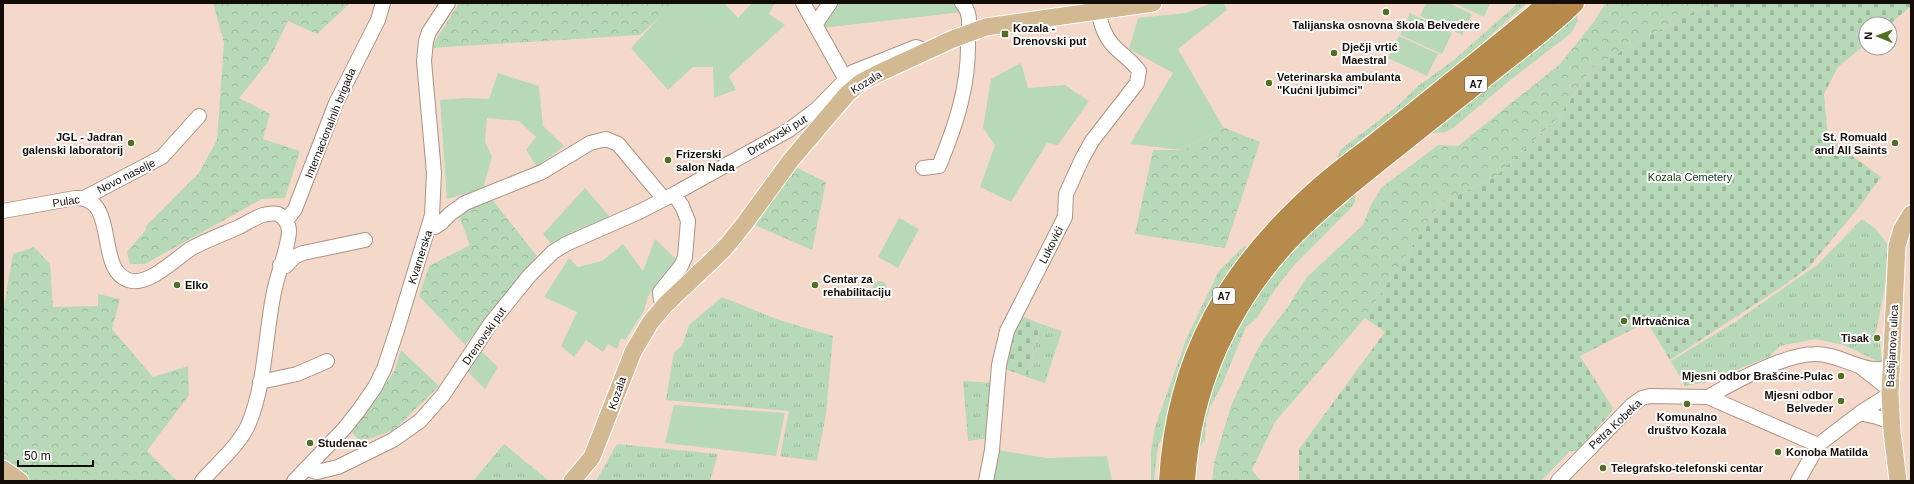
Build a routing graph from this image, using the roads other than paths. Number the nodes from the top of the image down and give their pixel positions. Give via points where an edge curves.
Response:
1 (383, 3) edge
2 (448, 3) edge
3 (803, 3) edge
4 (830, 3) edge
5 (962, 3) edge
6 (1153, 3) edge
7 (1548, 3) edge
8 (1574, 3) edge
9 (1098, 12) junction
10 (815, 25) junction
11 (969, 32) junction
12 (926, 51) junction
13 (845, 78) junction
14 (199, 116) dead end
15 (923, 168) dead end
16 (669, 197) junction
17 (84, 198) junction
18 (3, 211) edge
19 (1911, 214) edge
20 (286, 221) junction
21 (430, 227) junction
22 (365, 240) dead end
23 (280, 265) junction
24 (665, 305) junction
25 (327, 361) dead end
26 (1891, 364) junction
27 (1859, 366) junction
28 (260, 382) junction
29 (1890, 392) junction
30 (1708, 397) junction
31 (1860, 413) junction
32 (1891, 422) junction
33 (1818, 445) junction
34 (308, 468) junction
35 (3, 469) edge
36 (20, 481) edge
37 (202, 481) edge
38 (294, 481) edge
39 (572, 481) edge
40 (986, 481) edge
41 (1169, 481) edge
42 (1186, 481) edge
43 (1558, 481) edge
44 (1798, 481) edge
45 (1898, 481) edge

1 - 20 street, Internacionalnih brigada via 378,20 336,103 294,209
2 - 21 street, Kvarnerska via 429,32 424,55 435,189
3 - 10 street
4 - 10 street
5 - 11 street via 970,18
6 - 9 main road, Kozala
7 - 41 highway, A7 via 1321,186 1246,264 1219,304 1188,373 1173,434
8 - 42 highway, A7 via 1538,35 1327,204 1294,234 1264,268 1239,305 1218,345 1202,385 1191,430
9 - 11 main road, Kozala via 1006,24
9 - 40 street, Lukovići via 1111,44 1135,63 1139,71 1137,83 1082,158 1066,194 1065,217 1007,331 999,365 992,450
10 - 13 street
11 - 12 main road, Kozala
11 - 15 street via 968,72 958,118 939,166
12 - 13 street, Drenovski put via 916,47 908,49 853,72
12 - 24 main road, Kozala via 853,88 791,160 724,249
13 - 16 street, Drenovski put via 818,108 800,123
14 - 17 street, Novo naselje via 162,157
16 - 21 street via 618,144 611,140 602,140 582,147 542,172 465,203 441,223
16 - 24 street via 686,214 689,228 684,261 660,292 660,300
16 - 34 street, Drenovski put via 566,244 540,263 491,323 443,395 420,421 407,431 338,467 317,472
17 - 18 street, Pulac
17 - 20 street, Pulac via 92,202 100,212 112,264 117,274 134,281 144,280 192,248 264,214 277,214
19 - 26 main road, Baštijanova ulica via 1902,229 1897,246
20 - 23 street via 289,232
21 - 34 street, Kvarnerska via 384,369 359,410
22 - 23 street via 297,255 286,266
23 - 28 street
24 - 39 main road, Kozala via 650,323 633,352 598,445
25 - 28 street via 297,374
26 - 27 street via 1879,370
26 - 29 main road, Baštijanova ulica
27 - 29 street
27 - 30 street via 1828,354 1813,354 1783,361
28 - 37 street via 245,432
29 - 31 street
29 - 32 main road, Baštijanova ulica
30 - 33 street, Petra Kobeka
30 - 43 street, Petra Kobeka via 1650,396 1638,400
31 - 32 street
31 - 33 street
32 - 45 main road, Baštijanova ulica
33 - 44 street
34 - 38 street, Kvarnerska
35 - 36 main road

